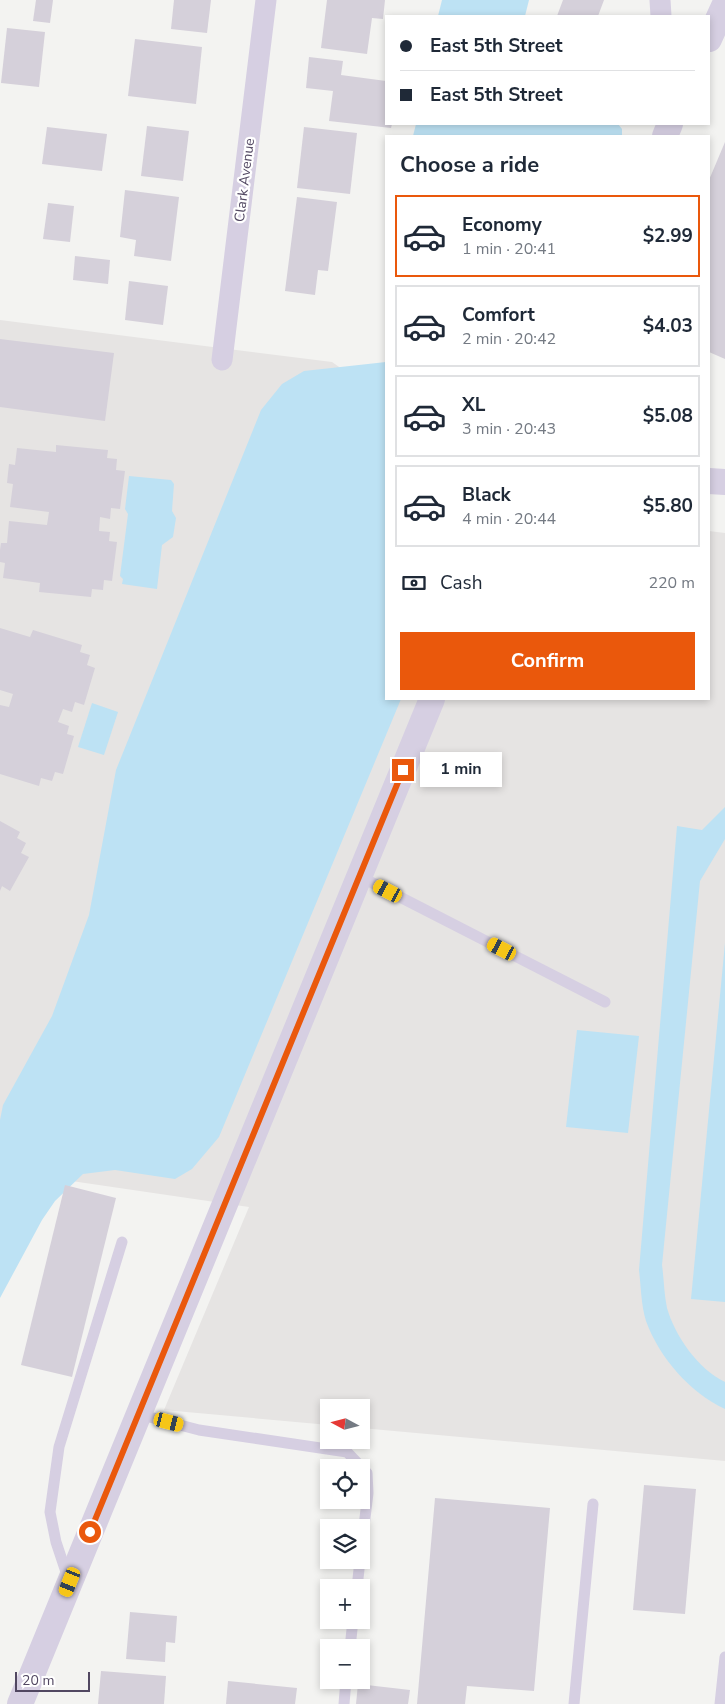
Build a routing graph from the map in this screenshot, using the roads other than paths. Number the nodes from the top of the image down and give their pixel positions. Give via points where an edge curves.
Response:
1 (266, 0) edge
2 (660, 0) edge
3 (725, 4) edge
4 (661, 15) edge
5 (710, 37) edge
6 (222, 360) dead end
7 (710, 481) edge
8 (725, 482) edge
9 (432, 700) edge
10 (359, 876) junction
11 (605, 1002) dead end
12 (122, 1242) dead end
13 (138, 1414) junction
14 (593, 1504) dead end
15 (365, 1519) edge
16 (70, 1582) junction
17 (725, 1656) edge
18 (345, 1689) edge
19 (20, 1704) edge
20 (344, 1704) edge
21 (574, 1704) edge
22 (720, 1704) edge

1 - 6 street, Clark Avenue
2 - 4 street
3 - 5 street
7 - 8 street
9 - 10 street
10 - 11 lane
10 - 13 street
12 - 16 lane via 59,1447 50,1512
13 - 15 lane via 199,1430 347,1452 366,1473
13 - 16 street
14 - 21 lane
16 - 19 street
17 - 22 lane
18 - 20 lane

